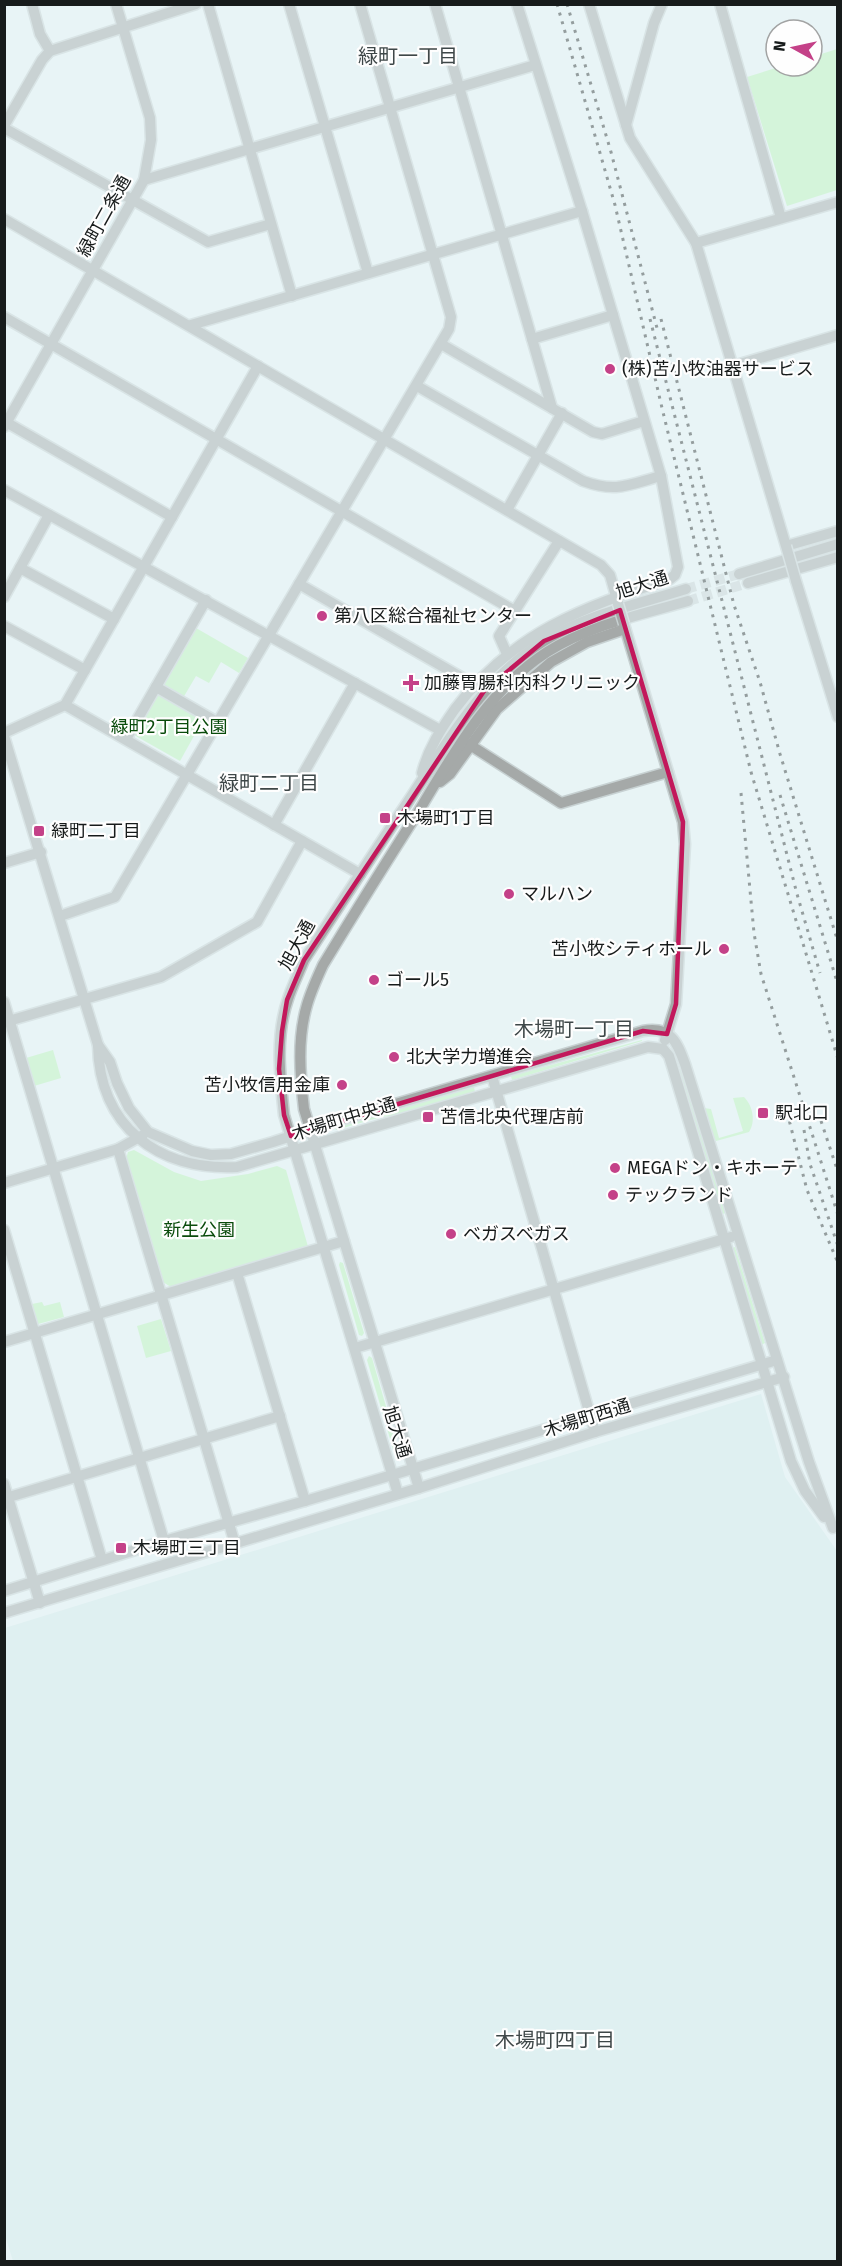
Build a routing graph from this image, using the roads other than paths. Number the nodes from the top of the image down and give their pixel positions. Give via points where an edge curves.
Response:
1 (32, 4) edge
2 (116, 4) edge
3 (196, 4) edge
4 (208, 4) edge
5 (289, 4) edge
6 (360, 4) edge
7 (435, 4) edge
8 (517, 4) edge
9 (589, 4) edge
10 (662, 4) edge
11 (720, 4) edge
12 (123, 27) junction
13 (51, 51) junction
14 (535, 65) junction
15 (459, 88) junction
16 (390, 108) junction
17 (626, 126) junction
18 (4, 127) edge
19 (325, 127) junction
20 (250, 149) junction
21 (144, 180) junction
22 (132, 200) junction
23 (837, 202) edge
24 (582, 211) junction
25 (782, 218) junction
26 (4, 219) edge
27 (271, 224) junction
28 (501, 234) junction
29 (696, 243) junction
30 (432, 254) junction
31 (93, 270) junction
32 (368, 273) junction
33 (292, 296) junction
34 (613, 315) junction
35 (4, 317) edge
36 (191, 325) junction
37 (837, 335) edge
38 (532, 339) junction
39 (51, 344) junction
40 (441, 344) junction
41 (258, 366) junction
42 (733, 366) junction
43 (417, 386) junction
44 (557, 411) junction
45 (644, 421) junction
46 (5, 424) edge
47 (216, 439) junction
48 (385, 439) junction
49 (538, 455) junction
50 (661, 476) junction
51 (4, 490) edge
52 (507, 510) junction
53 (342, 512) junction
54 (50, 515) junction
55 (172, 517) junction
56 (837, 531) edge
57 (559, 541) junction
58 (837, 544) edge
59 (786, 546) junction
60 (837, 557) edge
61 (145, 566) junction
62 (20, 568) junction
63 (739, 574) tunnel mouth
64 (748, 583) tunnel mouth
65 (299, 584) junction
66 (686, 589) tunnel mouth
67 (4, 597) edge
68 (206, 600) junction
69 (617, 600) junction
70 (688, 601) tunnel mouth
71 (514, 611) junction
72 (114, 619) junction
73 (4, 626) edge
74 (625, 627) junction
75 (269, 635) junction
76 (507, 654) junction
77 (85, 670) junction
78 (355, 682) junction
79 (474, 684) junction
80 (156, 687) junction
81 (835, 700) edge
82 (65, 705) junction
83 (837, 717) edge
84 (217, 723) junction
85 (440, 730) junction
86 (4, 734) edge
87 (126, 740) junction
88 (470, 745) junction
89 (668, 772) junction
90 (187, 775) junction
91 (420, 782) junction
92 (432, 789) junction
93 (274, 825) junction
94 (302, 841) junction
95 (41, 852) junction
96 (4, 863) edge
97 (360, 874) junction
98 (60, 916) junction
99 (84, 999) junction
100 (4, 1002) edge
101 (7, 1022) edge
102 (667, 1034) junction
103 (98, 1045) junction
104 (663, 1049) junction
105 (492, 1076) junction
106 (497, 1091) junction
107 (310, 1130) junction
108 (148, 1132) junction
109 (291, 1136) junction
110 (138, 1139) junction
111 (315, 1145) junction
112 (118, 1149) junction
113 (295, 1151) junction
114 (54, 1168) junction
115 (4, 1183) edge
116 (4, 1230) edge
117 (738, 1235) junction
118 (724, 1239) junction
119 (344, 1241) junction
120 (324, 1247) junction
121 (237, 1273) junction
122 (554, 1289) junction
123 (161, 1296) junction
124 (97, 1315) junction
125 (35, 1333) junction
126 (4, 1342) edge
127 (374, 1342) junction
128 (355, 1348) junction
129 (777, 1360) junction
130 (760, 1364) junction
131 (784, 1377) junction
132 (766, 1383) junction
133 (591, 1415) junction
134 (280, 1416) junction
135 (595, 1432) junction
136 (204, 1439) junction
137 (140, 1458) junction
138 (413, 1468) junction
139 (393, 1475) junction
140 (78, 1477) junction
141 (4, 1484) edge
142 (419, 1488) junction
143 (398, 1494) junction
144 (9, 1497) junction
145 (305, 1501) junction
146 (228, 1522) junction
147 (835, 1531) edge
148 (164, 1541) junction
149 (235, 1544) junction
150 (102, 1560) junction
151 (34, 1582) junction
152 (4, 1591) edge
153 (40, 1603) junction
154 (4, 1613) edge

1 - 13 street via 40,34
2 - 12 street, 緑町二条通
3 - 12 street
4 - 20 street
5 - 19 street
6 - 16 street
7 - 15 street
8 - 14 street
9 - 17 street
10 - 17 street
11 - 25 street
12 - 13 street
12 - 21 street, 緑町二条通 via 150,118 151,140
13 - 18 street
14 - 15 street
14 - 24 street
15 - 16 street
15 - 28 street
16 - 19 street
16 - 30 street
17 - 29 street via 635,148
18 - 22 street
19 - 20 street
19 - 32 street
20 - 21 street
20 - 27 street
21 - 22 street, 緑町二条通
22 - 27 street via 208,242
22 - 31 street, 緑町二条通
23 - 25 street
24 - 28 street
24 - 34 street
25 - 29 street
26 - 31 street
27 - 33 street
28 - 30 street
28 - 38 street
29 - 42 street
30 - 32 street
30 - 40 street via 451,317
31 - 36 street
31 - 39 street, 緑町二条通
32 - 33 street
33 - 36 street
34 - 38 street
34 - 45 street
35 - 39 street
36 - 41 street
37 - 42 street
38 - 44 street
39 - 46 street, 緑町二条通
39 - 47 street
40 - 43 street
40 - 44 street
41 - 47 street
41 - 48 street
42 - 59 street
43 - 48 street
43 - 49 street
44 - 45 street via 602,434
44 - 49 street
45 - 50 street
46 - 55 street
47 - 53 street
47 - 55 street
48 - 52 street
48 - 53 street
49 - 50 street via 602,488 621,488
49 - 52 street
50 - 69 street via 678,567 670,579
51 - 54 street
52 - 57 street
53 - 65 street
53 - 71 street
54 - 61 street
54 - 62 street
55 - 61 street
56 - 59 street
57 - 69 street via 602,565
57 - 71 street
58 - 63 street
59 - 81 street, bridge
60 - 64 street
61 - 68 street
61 - 72 street
62 - 67 street
62 - 72 street
65 - 75 street
65 - 79 street
66 - 91 street, 旭大通 via 575,625 516,661 484,692
68 - 75 street
68 - 80 street
69 - 74 street, bridge
69 - 76 street via 566,618
70 - 92 street, 旭大通 via 591,629 547,653 491,700
71 - 76 street via 499,636
72 - 77 street
73 - 77 street
74 - 88 street via 551,662 497,709
74 - 89 street
75 - 78 street
75 - 84 street
76 - 79 street
77 - 82 street
78 - 85 street
78 - 93 street
79 - 85 street
80 - 84 street
80 - 87 street
81 - 83 street
82 - 86 street
82 - 87 street
84 - 90 street
85 - 91 street
86 - 95 street, 木場町中央通
87 - 90 street
88 - 89 street via 561,803
88 - 92 street via 450,774
89 - 102 street via 683,822 685,844 676,1004
90 - 93 street
90 - 98 street via 115,897
91 - 97 street, 旭大通
92 - 107 street, 旭大通 via 323,964 307,1004 299,1066
93 - 94 street
94 - 97 street
94 - 99 street via 257,922 161,977
95 - 96 street
95 - 98 street, 木場町中央通
97 - 109 street, 旭大通 via 304,960 287,1000 279,1069 284,1115
98 - 99 street, 木場町中央通
99 - 101 street
99 - 103 street, 木場町中央通
100 - 101 street
101 - 114 street
102 - 104 street
102 - 105 street, 木場町中央通 via 643,1031
102 - 117 street via 681,1051
103 - 108 street, 木場町中央通 via 110,1062 129,1108
103 - 110 street, 木場町中央通 via 98,1067 105,1089 118,1116
104 - 106 street, 木場町中央通 via 648,1047
104 - 118 street via 671,1062
105 - 106 street
105 - 107 street, 木場町中央通
106 - 111 street, 木場町中央通
106 - 122 street
107 - 109 street, 木場町中央通
107 - 111 street, 旭大通
108 - 109 street, 木場町中央通 via 211,1155 231,1154
108 - 110 street
109 - 113 street, 旭大通
110 - 112 street
110 - 113 street, 木場町中央通 via 189,1165 212,1168 237,1167
111 - 113 street, 木場町中央通
111 - 119 street, 旭大通
112 - 114 street
112 - 123 street
113 - 120 street, 旭大通
114 - 115 street
114 - 124 street
116 - 125 street
117 - 118 street
117 - 129 street
118 - 122 street
118 - 130 street
119 - 120 street
119 - 127 street, 旭大通
120 - 121 street
120 - 128 street, 旭大通
121 - 123 street
121 - 134 street
122 - 127 street
122 - 133 street
123 - 124 street
123 - 136 street
124 - 125 street
124 - 137 street
125 - 126 street
125 - 140 street
127 - 128 street
127 - 138 street, 旭大通
128 - 139 street, 旭大通
129 - 130 street, 木場町西通
129 - 131 street
130 - 132 street
130 - 133 street, 木場町西通
131 - 132 street, 木場町西通
131 - 147 street via 812,1472
132 - 135 street, 木場町西通
132 - 147 street via 791,1461 805,1491
133 - 135 street
133 - 138 street, 木場町西通
134 - 136 street
134 - 145 street
135 - 142 street, 木場町西通
136 - 137 street
136 - 146 street
137 - 140 street
137 - 148 street
138 - 139 street, 旭大通
138 - 142 street, 旭大通
139 - 143 street, 旭大通
139 - 145 street, 旭大通
140 - 144 street
140 - 150 street
141 - 144 street
142 - 143 street
143 - 149 street
144 - 151 street
145 - 146 street, 旭大通
146 - 148 street, 旭大通
146 - 149 street
148 - 150 street, 旭大通
149 - 153 street
150 - 151 street, 旭大通
151 - 152 street, 旭大通
151 - 153 street
153 - 154 street

